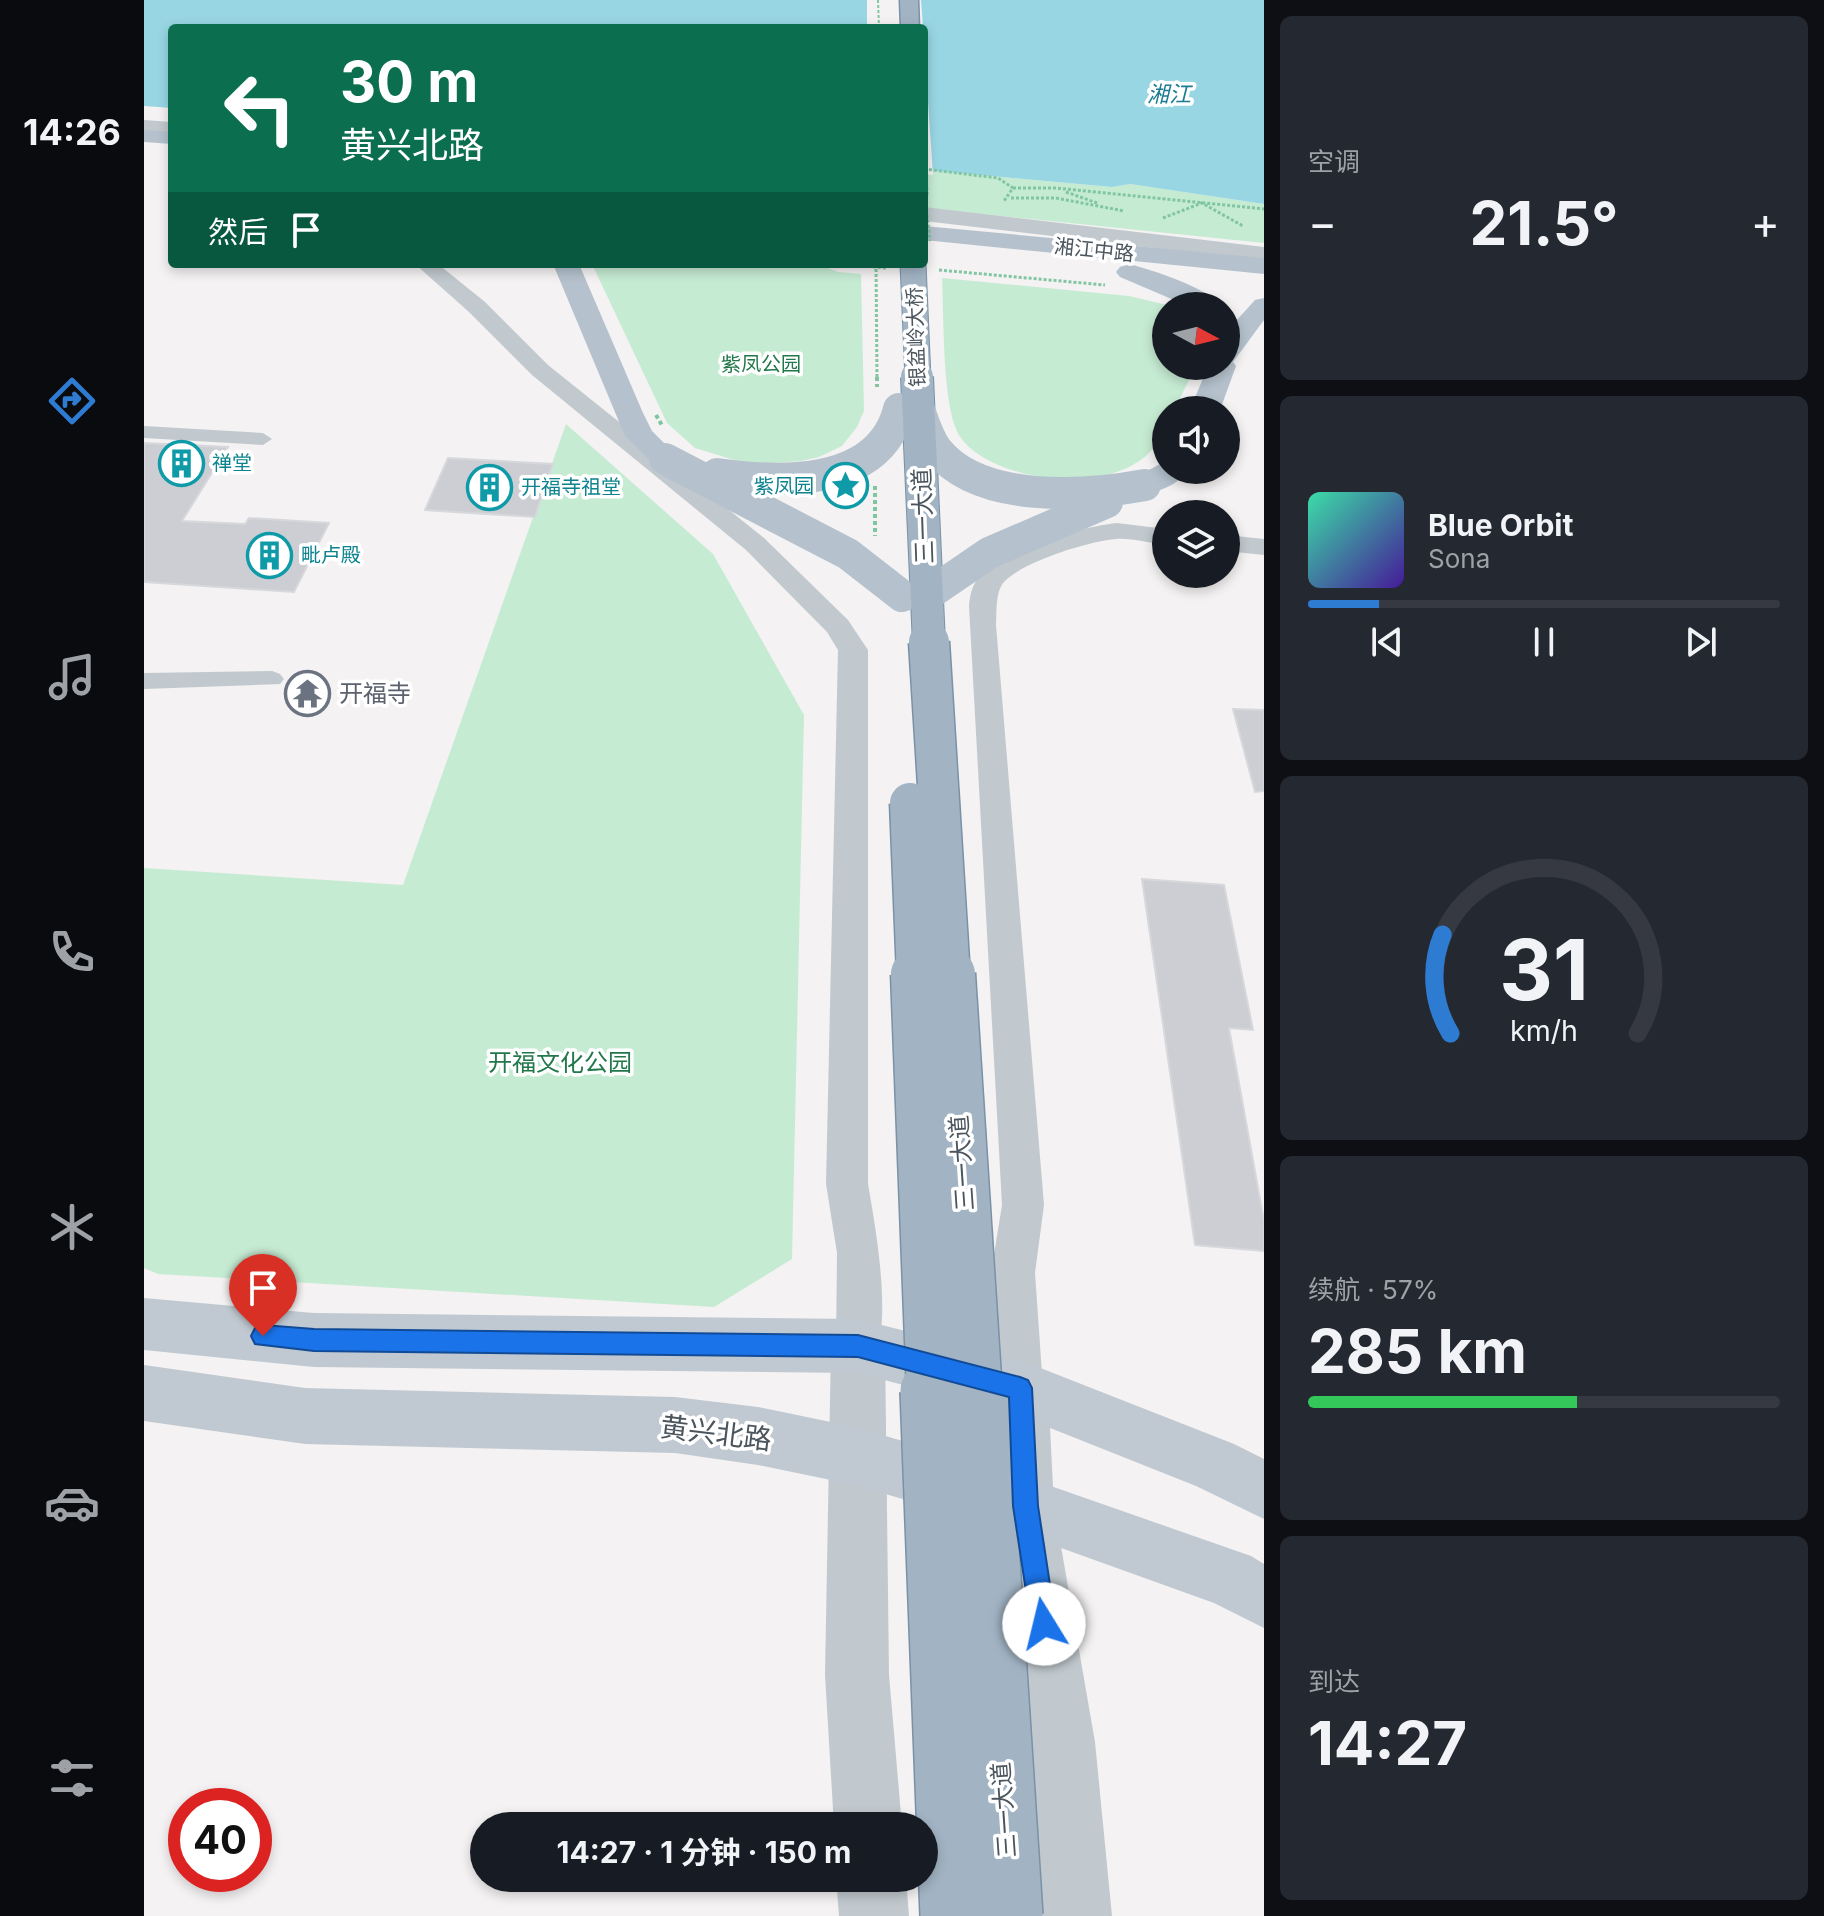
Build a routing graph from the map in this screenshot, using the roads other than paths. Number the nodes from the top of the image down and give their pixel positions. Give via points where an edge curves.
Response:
1 (893, 0) edge
2 (909, 0) edge
3 (894, 24) edge
4 (910, 24) edge
5 (144, 126) edge
6 (168, 128) edge
7 (144, 136) edge
8 (168, 138) edge
9 (144, 149) edge
10 (168, 152) edge
11 (928, 207) edge
12 (1195, 244) junction
13 (1264, 254) edge
14 (928, 257) edge
15 (928, 258) edge
16 (1264, 265) edge
17 (430, 268) edge
18 (568, 268) edge
19 (914, 268) edge
20 (1122, 279) junction
21 (1264, 285) edge
22 (1182, 292) edge
23 (1264, 306) edge
24 (1240, 330) edge
25 (898, 406) junction
26 (144, 432) edge
27 (263, 439) dead end
28 (664, 443) junction
29 (1152, 474) edge
30 (1152, 475) edge
31 (1152, 535) edge
32 (1240, 544) edge
33 (1264, 547) edge
34 (914, 596) junction
35 (272, 679) dead end
36 (144, 681) edge
37 (144, 1324) edge
38 (858, 1346) junction
39 (1020, 1388) junction
40 (144, 1393) edge
41 (855, 1456) junction
42 (1264, 1490) edge
43 (1025, 1506) junction
44 (1264, 1597) edge
45 (867, 1812) edge
46 (872, 1892) edge
47 (874, 1916) edge
48 (952, 1916) edge
49 (1011, 1916) edge
50 (1077, 1916) edge

1 - 3 highway
2 - 4 highway
5 - 6 street
7 - 8 main road
9 - 10 main road
11 - 12 street
12 - 13 street
12 - 16 street
14 - 16 main road, 湘江中路
15 - 20 main road, 湘江中路
17 - 38 street via 540,370 755,544 838,626 853,650 847,1184 858,1253
18 - 28 main road via 640,436
19 - 25 highway, 银盆岭大桥, bridge
20 - 21 main road, 湘江中路
20 - 22 main road
23 - 24 main road
25 - 28 main road, bridge via 892,434 880,448 809,478 744,479 688,468
25 - 29 main road, bridge via 943,456 987,479 1029,491 1094,495
25 - 34 highway, 三一大道, bridge
26 - 27 street
28 - 34 main road, bridge via 703,481 839,547
30 - 34 main road, bridge via 976,559
31 - 39 street via 1112,531 1010,564 992,578 984,596 1023,1205 1013,1273
32 - 33 street
34 - 48 highway, 三一大道, bridge
34 - 49 highway, 三一大道, bridge
35 - 36 street
37 - 38 main road via 314,1340
38 - 39 main road
38 - 41 street
39 - 42 main road via 1214,1464
39 - 43 street
40 - 41 main road, 黄兴北路 via 305,1416 675,1425
41 - 43 main road, 黄兴北路
41 - 45 street via 857,1675
43 - 44 main road, 黄兴北路 via 1229,1578
43 - 50 street via 1062,1742
46 - 47 street

